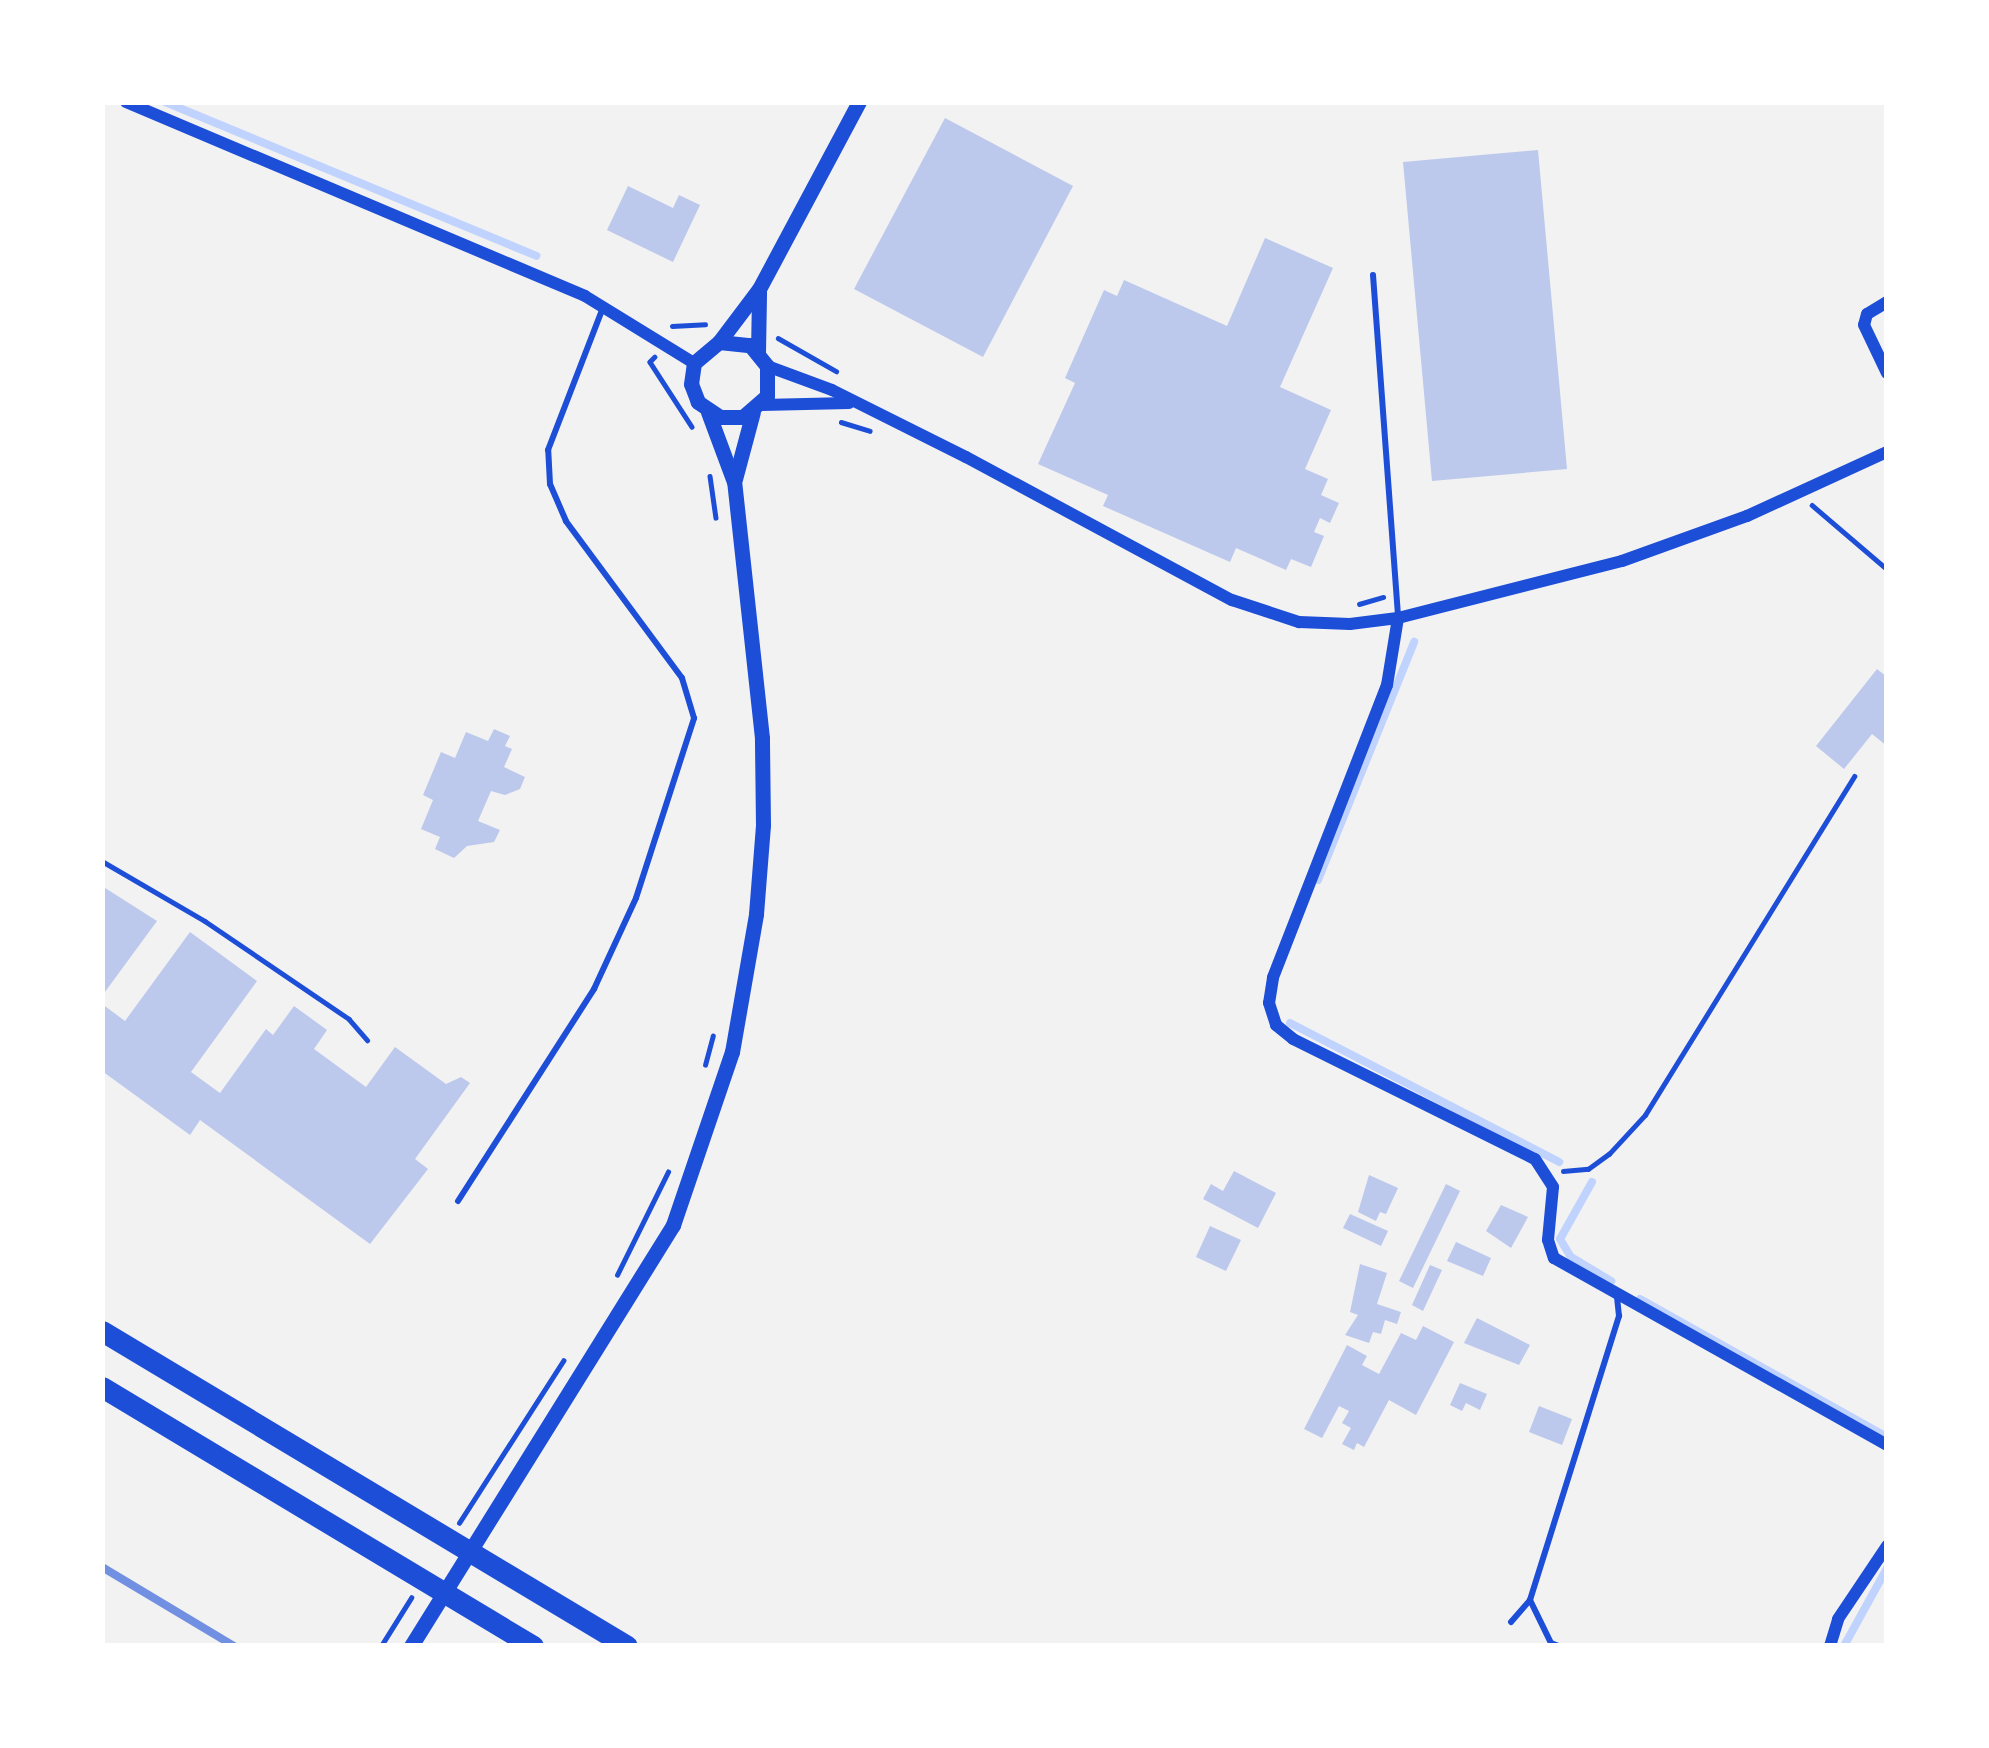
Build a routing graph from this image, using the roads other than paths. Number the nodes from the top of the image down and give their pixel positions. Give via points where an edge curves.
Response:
1 (126, 102) edge
2 (859, 102) edge
3 (1373, 275) dead end
4 (759, 289) junction
5 (1887, 302) edge
6 (603, 307) junction
7 (719, 342) junction
8 (763, 359) junction
9 (694, 363) junction
10 (1887, 373) edge
11 (856, 404) junction
12 (757, 408) junction
13 (708, 412) junction
14 (1887, 452) edge
15 (734, 482) junction
16 (1397, 618) junction
17 (458, 1201) dead end
18 (1617, 1296) junction
19 (102, 1331) edge
20 (102, 1387) edge
21 (1887, 1445) edge
22 (1887, 1546) edge
23 (1530, 1600) junction
24 (1511, 1622) dead end
25 (1554, 1645) edge
26 (411, 1646) edge
27 (532, 1646) edge
28 (626, 1646) edge
29 (1830, 1646) edge

1 - 6 street
2 - 4 street
3 - 16 lane
4 - 7 street
4 - 8 street
5 - 10 street via 1864,325
6 - 9 street
6 - 17 lane via 548,450 550,484 566,521 682,679 694,718 636,898 594,989
7 - 8 street via 740,342
7 - 9 street
8 - 11 street
8 - 12 street via 768,392
9 - 13 street via 692,390
11 - 12 street
11 - 16 street via 1268,615 1350,624
12 - 13 street via 731,419
12 - 15 street
13 - 15 street
14 - 16 street via 1622,561
15 - 26 street via 764,825 732,1052 673,1225
16 - 18 street via 1387,685 1273,978 1270,1013 1293,1039 1545,1168 1553,1187 1554,1258
18 - 21 street
18 - 23 lane via 1619,1316
19 - 28 highway
20 - 27 highway
22 - 29 street via 1838,1619
23 - 24 lane
23 - 25 lane

